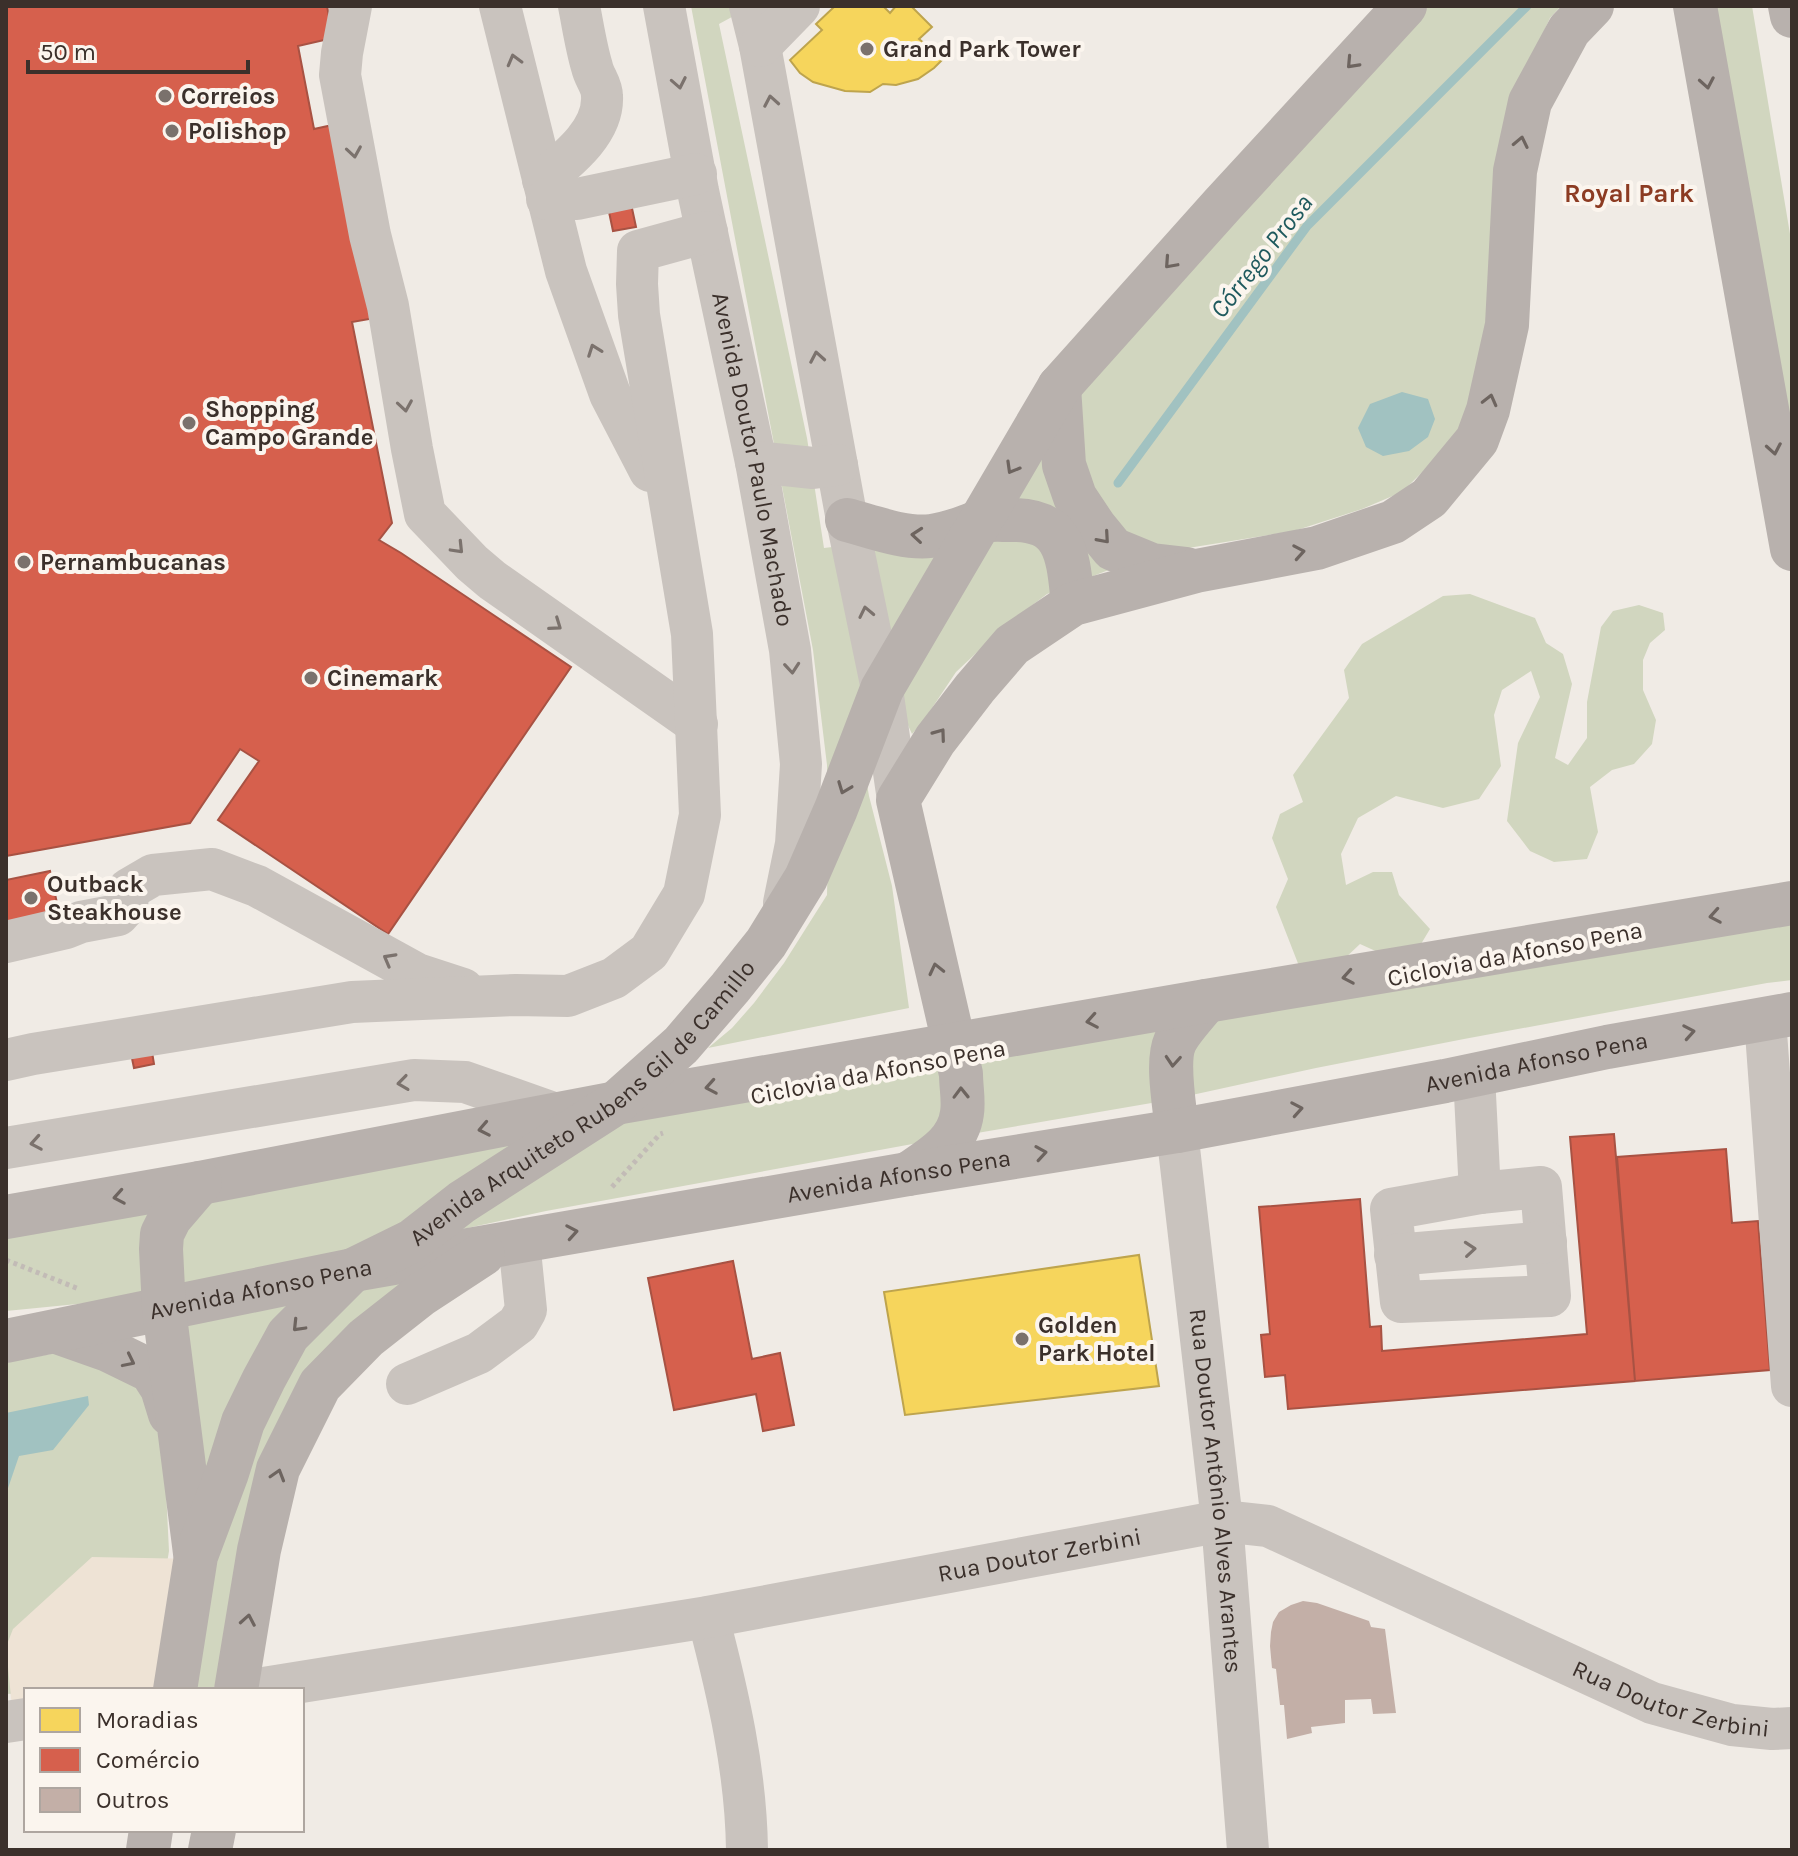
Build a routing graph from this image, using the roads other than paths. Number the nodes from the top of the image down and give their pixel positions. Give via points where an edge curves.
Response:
1 (351, 6) edge
2 (500, 6) edge
3 (579, 6) edge
4 (664, 6) edge
5 (799, 6) edge
6 (1405, 6) edge
7 (1592, 6) edge
8 (1695, 6) edge
9 (1790, 6) edge
10 (1792, 16) edge
11 (755, 26) edge
12 (592, 71) junction
13 (527, 115) junction
14 (697, 182) junction
15 (547, 198) junction
16 (707, 232) junction
17 (572, 287) junction
18 (629, 312) junction
19 (1059, 387) junction
20 (1776, 388) edge
21 (756, 462) junction
22 (837, 465) junction
23 (657, 468) junction
24 (847, 520) junction
25 (981, 520) junction
26 (1792, 549) edge
27 (1196, 571) junction
28 (1073, 604) junction
29 (882, 689) junction
30 (697, 724) junction
31 (898, 800) junction
32 (1792, 903) edge
33 (781, 916) junction
34 (6, 942) edge
35 (516, 995) junction
36 (1206, 1001) junction
37 (1778, 1016) edge
38 (238, 1021) junction
39 (953, 1045) junction
40 (6, 1060) edge
41 (1460, 1078) junction
42 (6, 1084) edge
43 (616, 1103) junction
44 (559, 1115) junction
45 (1177, 1131) junction
46 (6, 1148) edge
47 (908, 1174) junction
48 (200, 1183) junction
49 (1467, 1195) junction
50 (6, 1217) edge
51 (507, 1244) junction
52 (353, 1270) junction
53 (164, 1309) junction
54 (57, 1332) junction
55 (6, 1341) edge
56 (407, 1384) dead end
57 (1792, 1386) edge
58 (181, 1447) junction
59 (1222, 1521) junction
60 (196, 1556) junction
61 (708, 1617) junction
62 (175, 1688) edge
63 (236, 1688) edge
64 (264, 1688) edge
65 (1792, 1728) edge
66 (747, 1850) edge
67 (1248, 1850) edge

1 -> 30 street via 340,75 425,514 492,580
13 -> 2 street
3 - 12 street
4 -> 14 street, Avenida Doutor Paulo Machado
5 - 11 street
6 -> 19 main road, Avenida Arquiteto Rubens Gil de Camillo
27 -> 7 main road via 1317,548 1393,522 1429,498 1477,440 1507,325 1515,171 1530,102 1569,30
8 -> 20 main road
9 - 10 main road
22 -> 11 street
12 - 13 street via 580,115 570,123 540,127
12 - 15 street via 602,96 599,117
13 - 15 street
14 - 15 street via 577,199
14 - 16 street, Avenida Doutor Paulo Machado
15 - 17 street
16 - 18 street via 638,251
16 - 21 street, Avenida Doutor Paulo Machado
17 - 18 street
23 -> 17 street via 610,394
18 - 23 street
19 -> 25 main road, Avenida Arquiteto Rubens Gil de Camillo
19 -> 27 main road via 1064,465 1075,497 1095,527 1113,549 1152,565
20 -> 26 main road
21 - 22 street
21 -> 33 street, Avenida Doutor Paulo Machado via 790,650 801,764 796,844
22 - 24 street
23 - 30 street via 692,634
25 -> 24 main road via 929,537
29 -> 24 street
25 - 28 main road via 1025,519 1061,541
25 - 29 main road, Avenida Arquiteto Rubens Gil de Camillo
27 - 28 main road
31 -> 28 main road via 943,730 1012,645
29 - 31 street
29 -> 33 main road, Avenida Arquiteto Rubens Gil de Camillo via 806,878
30 - 35 street via 700,815 684,894 649,952 614,978 568,996
39 -> 31 main road
32 -> 36 main road
33 - 43 main road, Avenida Arquiteto Rubens Gil de Camillo via 766,943 681,1045
35 -> 34 street via 459,988 417,974 257,886 212,869 153,875 129,889 127,905 118,915
35 - 38 street via 352,1002
36 -> 39 main road
36 -> 45 main road via 1175,1042 1172,1089
41 -> 37 main road, Avenida Afonso Pena
37 - 57 street
38 - 40 street
38 - 42 street via 165,1050
39 -> 43 main road
47 -> 39 main road via 945,1149 962,1114 961,1074
45 -> 41 main road, Avenida Afonso Pena
41 - 49 street
43 - 44 main road
43 - 52 main road, Avenida Arquiteto Rubens Gil de Camillo via 462,1202 412,1241
44 -> 46 street via 465,1082 414,1080
44 -> 48 main road
47 -> 45 main road, Avenida Afonso Pena
45 - 59 street, Rua Doutor Antônio Alves Arantes
51 -> 47 main road, Avenida Afonso Pena
48 -> 50 main road
48 - 53 main road via 162,1234
49 -> 49 street via 1391,1209 1395,1255 1546,1242 1541,1187
51 - 52 main road, Avenida Afonso Pena
51 - 56 street via 526,1310 518,1324 479,1353
63 -> 51 main road via 278,1469 320,1385 366,1338 422,1294
52 - 53 main road, Avenida Afonso Pena
52 -> 60 main road, Avenida Arquiteto Rubens Gil de Camillo via 288,1335 243,1422
53 - 54 main road, Avenida Afonso Pena
53 - 58 main road
54 - 55 main road, Avenida Afonso Pena
54 -> 58 main road via 151,1371
58 - 60 main road
59 - 61 street, Rua Doutor Zerbini
59 - 65 street, Rua Doutor Zerbini via 1268,1526 1652,1703 1732,1725
59 - 67 street, Rua Doutor Antônio Alves Arantes
60 - 62 main road, Avenida Arquiteto Rubens Gil de Camillo
61 - 64 street, Rua Doutor Zerbini
61 - 66 street via 739,1756

